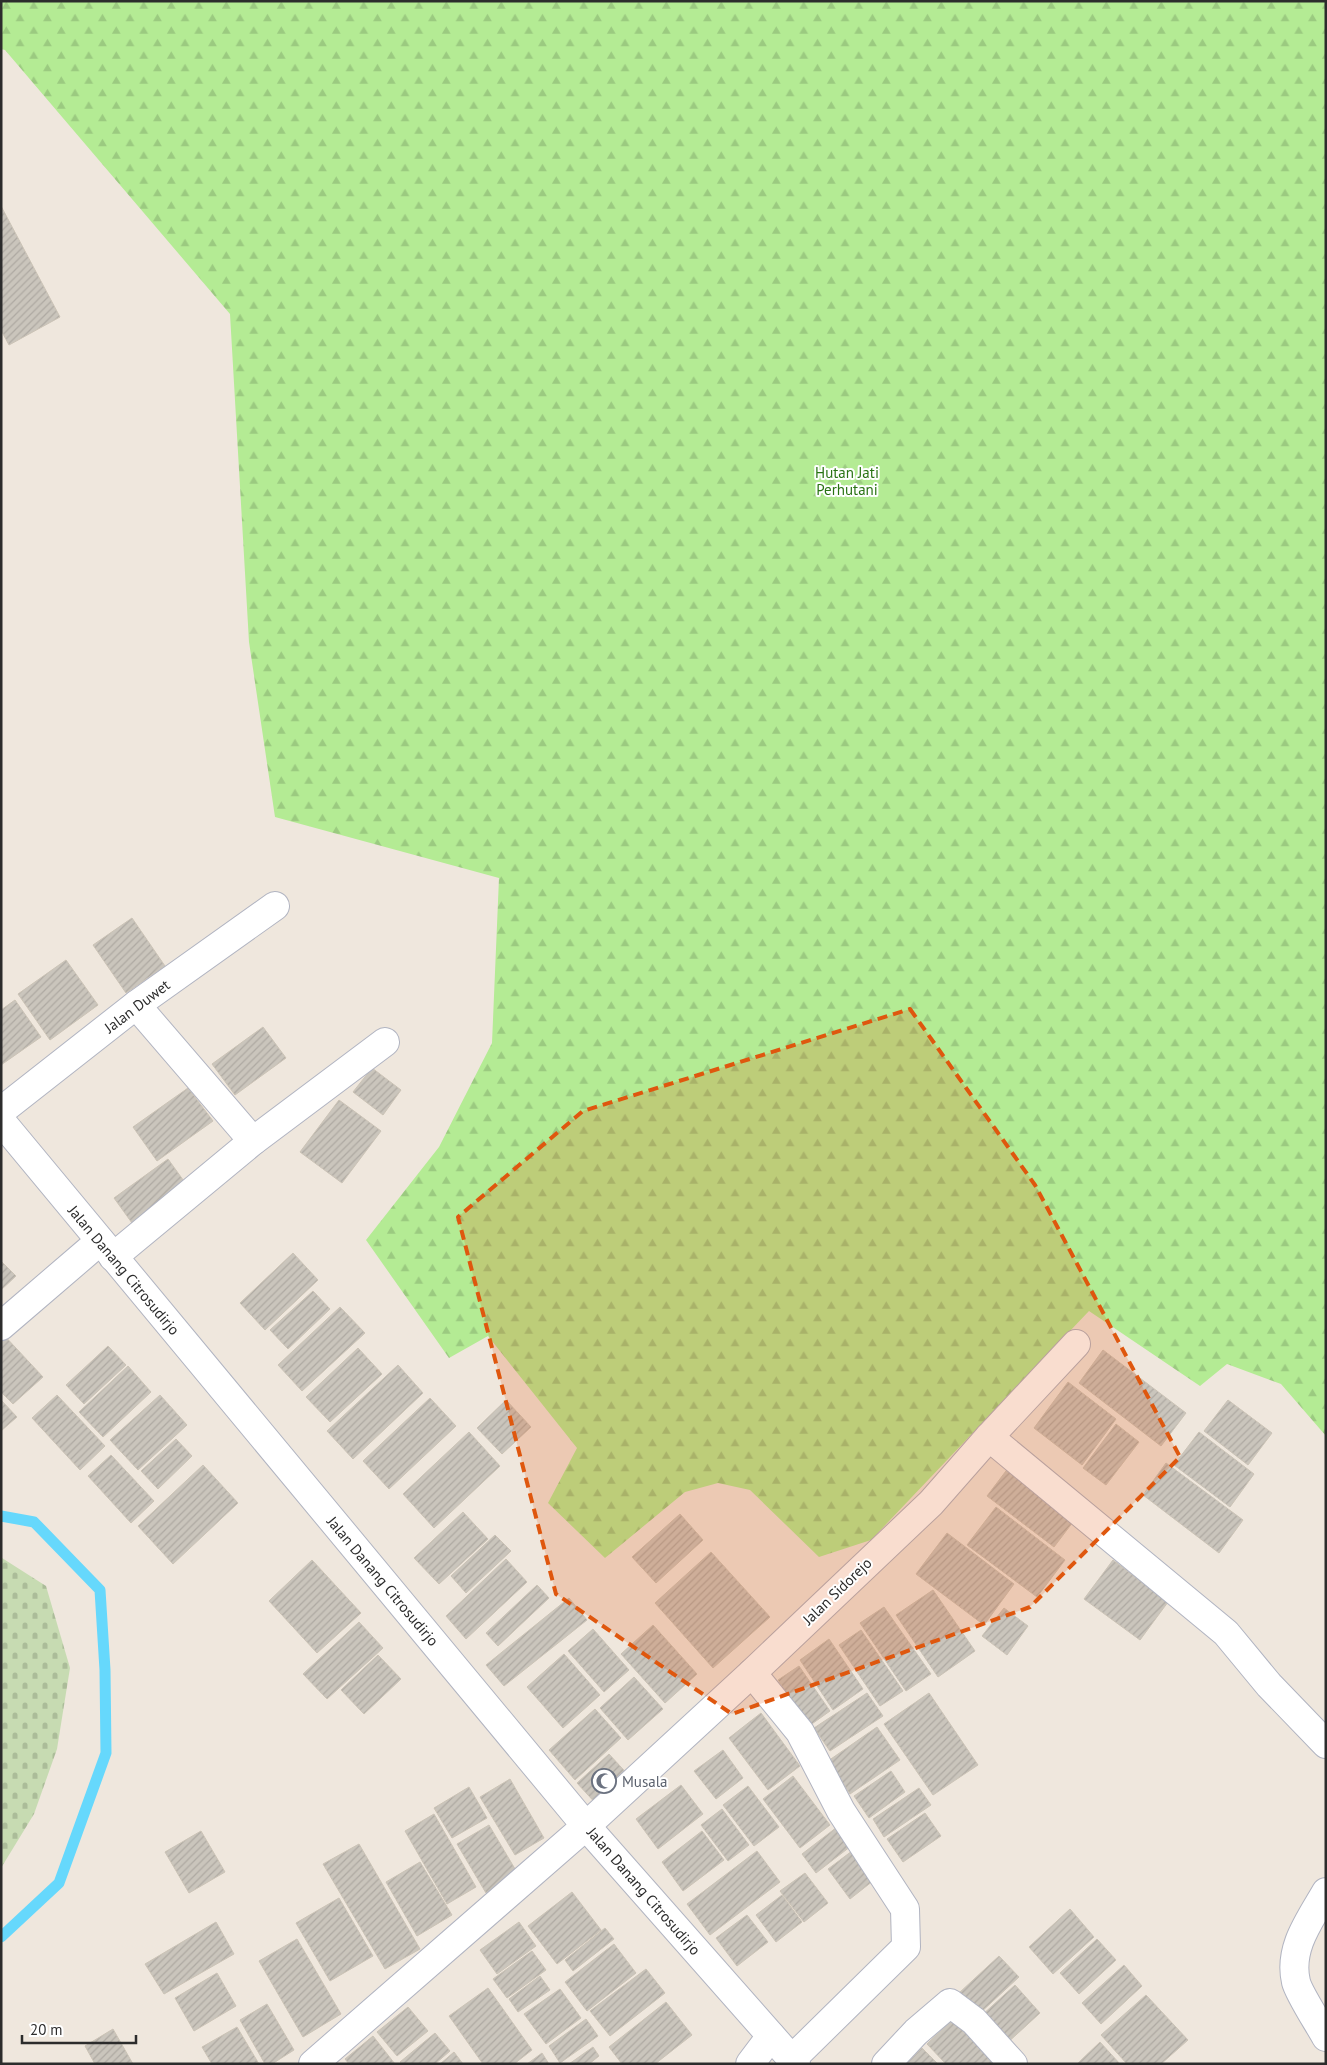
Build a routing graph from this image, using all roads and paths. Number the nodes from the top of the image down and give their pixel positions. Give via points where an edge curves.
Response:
1 (275, 906) dead end
2 (136, 1005) junction
3 (385, 1042) dead end
4 (1, 1110) edge
5 (1, 1121) edge
6 (253, 1141) junction
7 (106, 1249) junction
8 (1, 1326) edge
9 (1076, 1344) dead end
10 (989, 1437) junction
11 (752, 1673) junction
12 (1326, 1744) edge
13 (586, 1826) junction
14 (1326, 1892) edge
15 (771, 2036) junction
16 (1326, 2037) edge
17 (794, 2061) edge
18 (313, 2064) edge
19 (750, 2064) edge
20 (886, 2064) edge
21 (1013, 2064) edge

1 - 2 street, Jalan Duwet
2 - 4 street, Jalan Duwet
2 - 6 street
3 - 6 street
5 - 7 street, Jalan Danang Citrosudirjo
6 - 7 street
7 - 8 street
7 - 13 street, Jalan Danang Citrosudirjo
9 - 10 street, Jalan Sidorejo
10 - 11 street, Jalan Sidorejo via 931,1503
10 - 12 street via 1226,1633
11 - 13 street, Jalan Sidorejo
11 - 17 street via 800,1732 841,1811 904,1909 906,1947
13 - 15 street, Jalan Danang Citrosudirjo
13 - 18 street, Jalan Sidorejo
14 - 16 street via 1299,1940 1295,1960 1296,1983
15 - 17 street, Jalan Danang Citrosudirjo
15 - 19 street
20 - 21 street via 950,2003 974,2021

